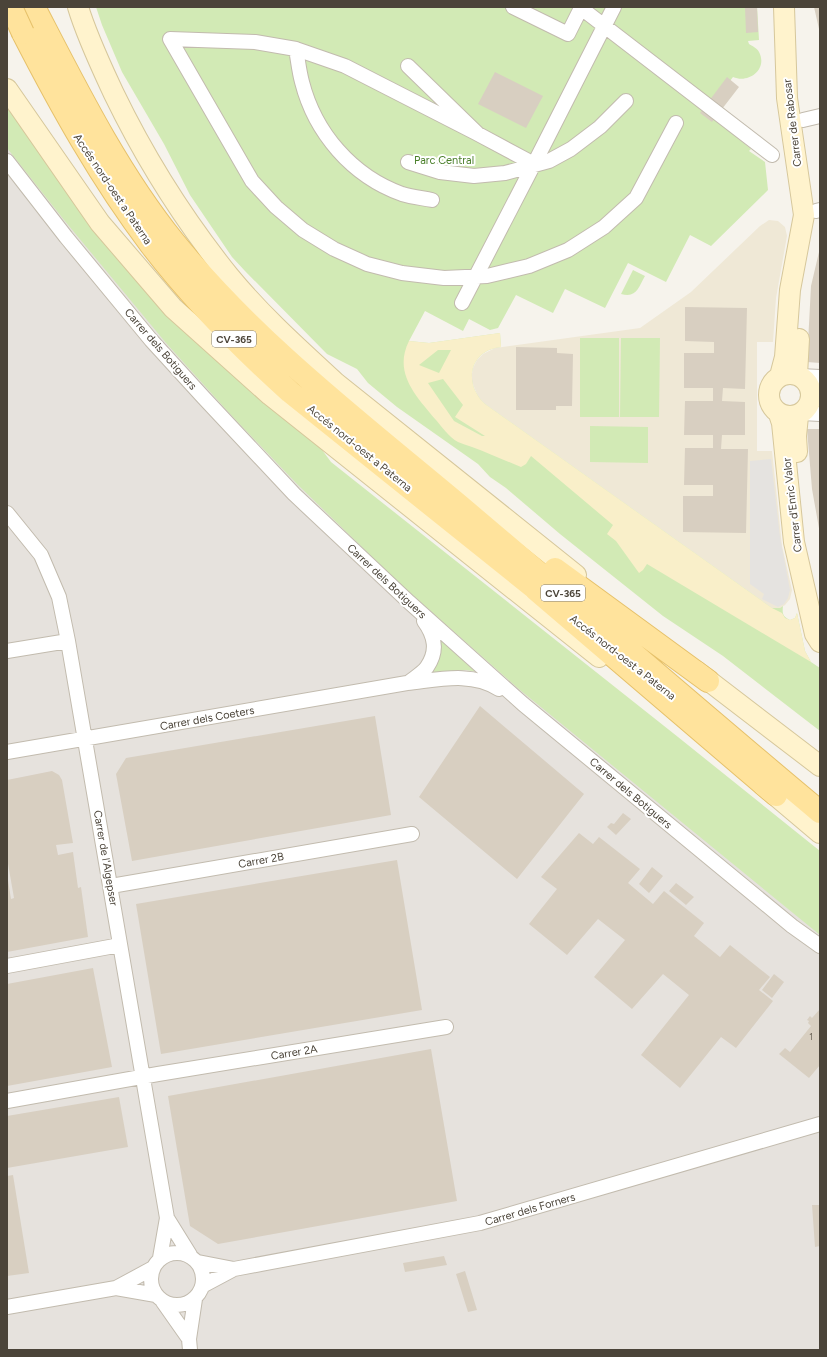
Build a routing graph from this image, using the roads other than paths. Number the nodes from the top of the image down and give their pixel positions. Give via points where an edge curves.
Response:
1 (11, 7) edge
2 (78, 7) edge
3 (513, 7) edge
4 (614, 7) edge
5 (784, 7) edge
6 (797, 7) edge
7 (35, 11) edge
8 (604, 26) junction
9 (15, 29) edge
10 (296, 49) junction
11 (408, 66) dead end
12 (7, 89) edge
13 (626, 102) dead end
14 (811, 118) edge
15 (676, 123) dead end
16 (478, 134) junction
17 (772, 155) dead end
18 (7, 161) edge
19 (408, 162) dead end
20 (534, 164) junction
21 (432, 200) dead end
22 (813, 212) edge
23 (476, 276) junction
24 (462, 303) dead end
25 (792, 376) junction
26 (820, 377) edge
27 (341, 406) junction
28 (800, 414) edge
29 (7, 513) edge
30 (820, 595) edge
31 (409, 602) junction
32 (68, 641) junction
33 (820, 642) edge
34 (7, 651) edge
35 (708, 681) junction
36 (407, 683) junction
37 (523, 704) junction
38 (85, 739) junction
39 (7, 752) edge
40 (820, 766) edge
41 (780, 789) junction
42 (820, 812) edge
43 (820, 832) edge
44 (412, 834) dead end
45 (110, 886) junction
46 (120, 945) junction
47 (820, 946) edge
48 (7, 966) edge
49 (446, 1027) dead end
50 (143, 1077) junction
51 (7, 1101) edge
52 (820, 1124) edge
53 (167, 1218) junction
54 (194, 1258) junction
55 (156, 1263) junction
56 (234, 1269) junction
57 (204, 1285) junction
58 (116, 1288) junction
59 (160, 1298) junction
60 (195, 1299) junction
61 (7, 1307) edge
62 (190, 1345) edge

1 - 9 main road, CV-365, bridge
2 - 35 street via 100,64 125,116 161,179 195,231 263,313 336,383
3 - 8 street via 568,34 581,8
4 - 8 street
5 - 22 street, Carrer de Rabosar via 787,98
6 - 14 street, Carrer de Rabosar via 801,97
7 - 9 street via 25,14
7 - 27 main road, Accés nord-oest a Paterna / CV-365 via 119,163 174,242 247,323
8 - 17 street
8 - 20 street
9 - 41 main road, Accés nord-oest a Paterna / CV-365 via 100,173 151,246 183,285 251,356 290,392
10 - 16 street via 345,66
10 - 21 street via 306,96 315,117 337,149 357,170 371,180 403,194
10 - 23 street via 255,42 170,39 252,181 276,208 304,230 334,249 367,264 402,273 444,278
11 - 16 street
12 - 41 street via 100,223 173,308 270,395 519,594
13 - 20 street via 572,149 549,161
14 - 22 street, Carrer de Rabosar
15 - 23 street via 636,198 604,227 568,250 529,266 487,276
16 - 20 street
18 - 31 street, Carrer dels Botiguers via 151,340 198,392 294,494
19 - 20 street via 440,172 474,176 505,173
20 - 23 street
22 - 25 street via 797,358
23 - 24 street
25 - 26 street
25 - 28 street via 805,380 811,391 810,404
25 - 28 street via 774,380 770,404
27 - 35 main road via 537,556
27 - 41 main road, Accés nord-oest a Paterna / CV-365 via 531,565
28 - 30 street, Carrer d'Enric Valor via 796,436 805,533
28 - 33 street, Carrer d'Enric Valor via 782,423 794,542 815,634
29 - 32 street, Carrer de l'Algepser via 41,555 59,597
31 - 36 street, Carrer dels Coeters via 430,629 434,651 427,668
31 - 37 street, Carrer dels Botiguers
32 - 34 street
32 - 38 street, Carrer de l'Algepser
35 - 40 street
36 - 37 street, Carrer dels Coeters via 476,679 490,683
36 - 38 street, Carrer dels Coeters
37 - 47 street, Carrer dels Botiguers via 792,926
38 - 39 street, Carrer dels Coeters
38 - 45 street, Carrer de l'Algepser
41 - 42 main road, Accés nord-oest a Paterna / CV-365
41 - 43 street
44 - 45 street, Carrer 2B
45 - 46 street, Carrer de l'Algepser
46 - 48 street
46 - 50 street, Carrer de l'Algepser
49 - 50 street, Carrer 2A
50 - 51 street, Carrer 2A
50 - 53 street, Carrer de l'Algepser
52 - 56 street, Carrer dels Forners via 480,1223
53 - 54 street
53 - 55 street
54 - 55 street via 174,1252
54 - 56 street, Carrer dels Forners
54 - 57 street via 204,1273
55 - 58 street
55 - 59 street via 150,1278 152,1287
56 - 57 street, Carrer dels Forners
57 - 60 street
58 - 59 street
58 - 61 street
59 - 60 street via 174,1305 185,1304
59 - 62 street
60 - 62 street

